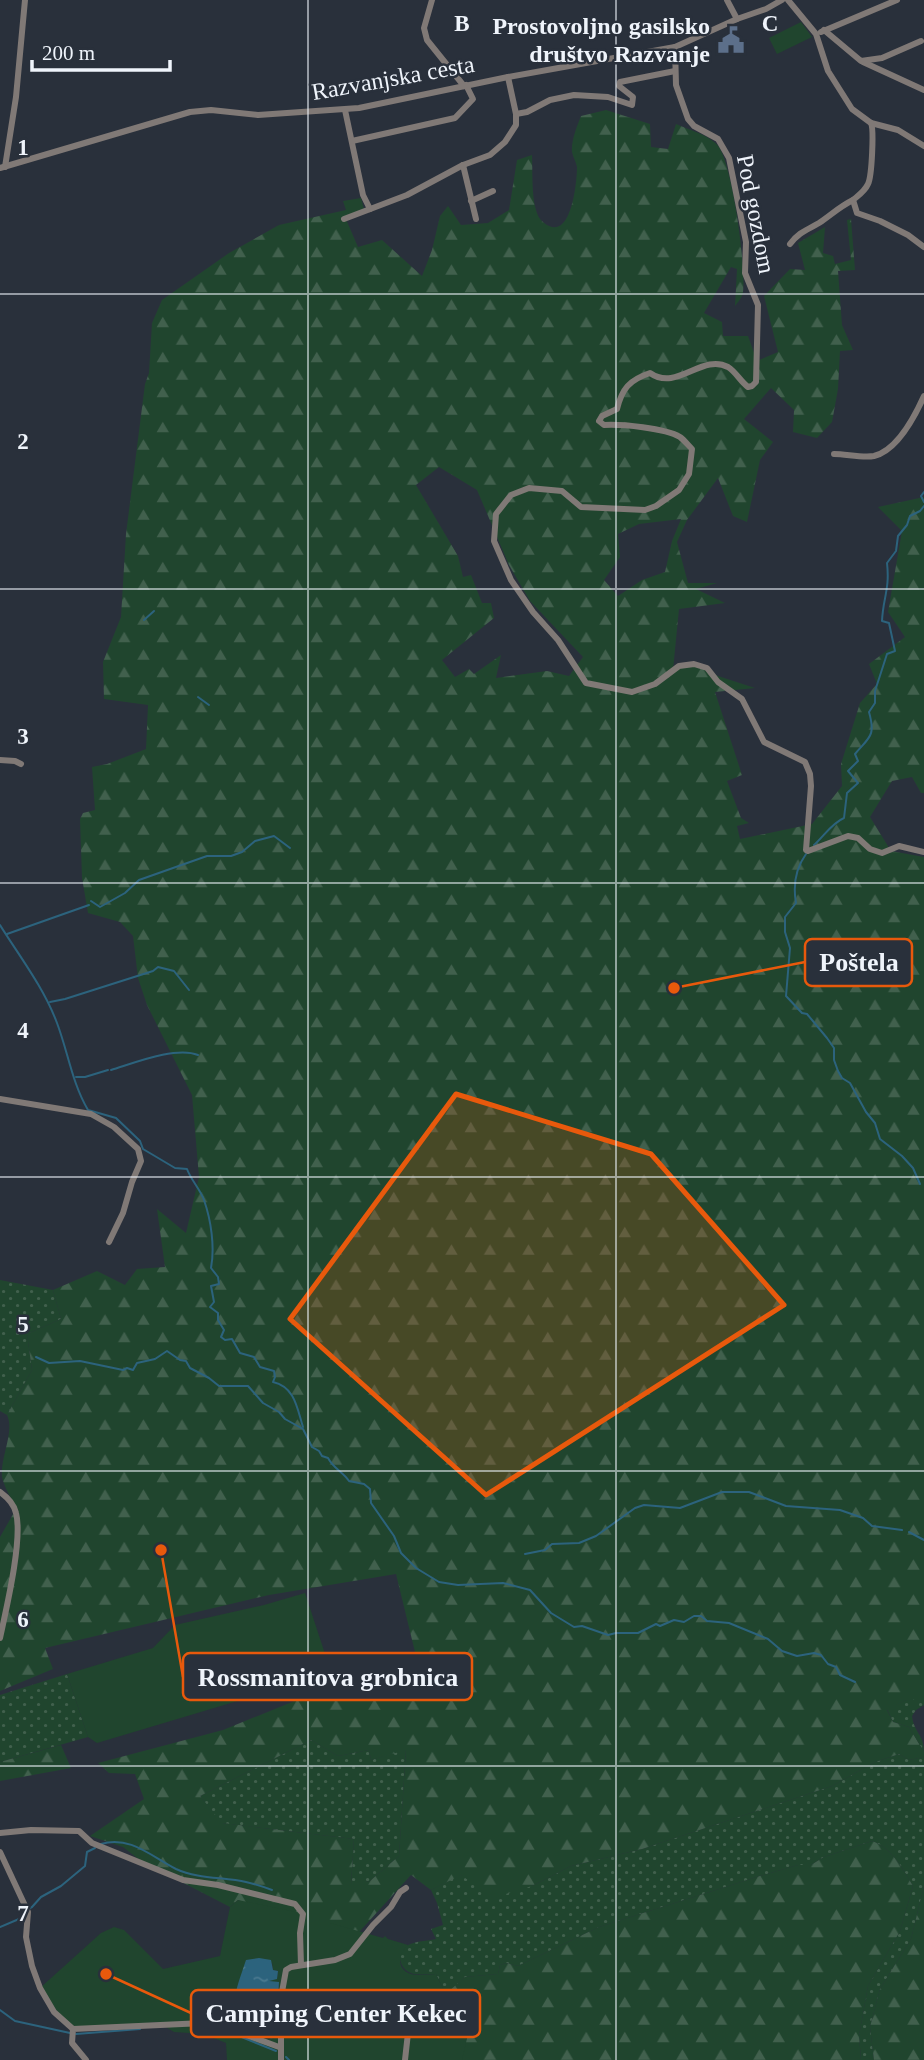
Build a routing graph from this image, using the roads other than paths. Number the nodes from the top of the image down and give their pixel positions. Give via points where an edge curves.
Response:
1 (25, 0) edge
2 (432, 0) edge
3 (727, 0) edge
4 (782, 0) edge
5 (788, 0) edge
6 (897, 0) edge
7 (737, 19) junction
8 (824, 30) junction
9 (816, 34) junction
10 (921, 41) dead end
11 (675, 47) junction
12 (861, 61) junction
13 (675, 71) junction
14 (509, 77) junction
15 (465, 86) junction
16 (924, 90) edge
17 (345, 110) junction
18 (516, 114) junction
19 (871, 123) junction
20 (352, 141) junction
21 (924, 146) edge
22 (463, 166) junction
23 (3, 168) edge
24 (493, 191) dead end
25 (853, 200) junction
26 (471, 201) junction
27 (370, 209) junction
28 (344, 219) dead end
29 (476, 219) dead end
30 (790, 244) dead end
31 (924, 247) edge
32 (924, 396) edge
33 (834, 454) dead end
34 (0, 760) edge
35 (21, 764) dead end
36 (924, 852) edge
37 (0, 1099) edge
38 (109, 1242) dead end
39 (0, 1492) edge
40 (0, 1638) edge
41 (0, 1833) edge
42 (0, 1852) edge
43 (406, 1888) dead end
44 (301, 1965) junction
45 (281, 2025) junction
46 (72, 2032) junction
47 (279, 2047) junction
48 (86, 2060) edge
49 (281, 2060) edge
50 (405, 2060) edge

1 - 23 street via 16,97
2 - 15 street via 424,28 427,40
3 - 7 street
4 - 7 street, Razvanjska cesta
5 - 9 street
6 - 8 street
7 - 11 street, Razvanjska cesta
8 - 9 street
8 - 12 street
9 - 19 street via 835,83 852,109
10 - 12 street via 882,58
11 - 13 street, Pod gozdom
11 - 14 street, Razvanjska cesta
12 - 16 street
13 - 18 street via 620,82 633,97 632,105 608,97 567,96
13 - 36 street, Pod gozdom via 688,119 718,139 729,158 746,242 745,273 758,305 756,382 748,387 726,366 714,364 671,379 650,373 638,377 622,392 617,409 599,421 681,438 692,449 689,474 680,490 645,510 581,507 562,491 529,488 511,495 496,514 494,541 511,580 558,640 580,678 594,686 632,692 655,684 679,666 694,664 707,668 742,699 764,742 805,762 811,786 807,851 848,836 882,853 899,846
14 - 15 street, Razvanjska cesta
14 - 18 street
15 - 17 street, Razvanjska cesta
15 - 20 street via 473,99 455,118
17 - 20 street
17 - 23 street, Razvanjska cesta via 258,115 190,112
18 - 22 street via 516,125 505,142 490,155
19 - 21 street via 898,130
19 - 25 street via 869,181
20 - 27 street
22 - 26 street
22 - 27 street
24 - 26 street
25 - 30 street via 807,227
25 - 31 street via 857,213 880,220
26 - 29 street
27 - 28 street
32 - 33 street via 910,425 880,453
34 - 35 street
37 - 38 street via 91,1114 138,1149 141,1161
39 - 40 street via 13,1505 17,1522
41 - 44 street via 79,1831 92,1843 183,1880 295,1904 303,1914
42 - 46 street via 28,1912 26,1937 40,1988
43 - 44 street via 350,1954
44 - 45 street via 284,1974
45 - 47 street
45 - 50 street via 325,2010 395,2001 402,2005 409,2024
46 - 47 street via 179,2023 216,2025
46 - 48 street via 75,2048
47 - 49 street

